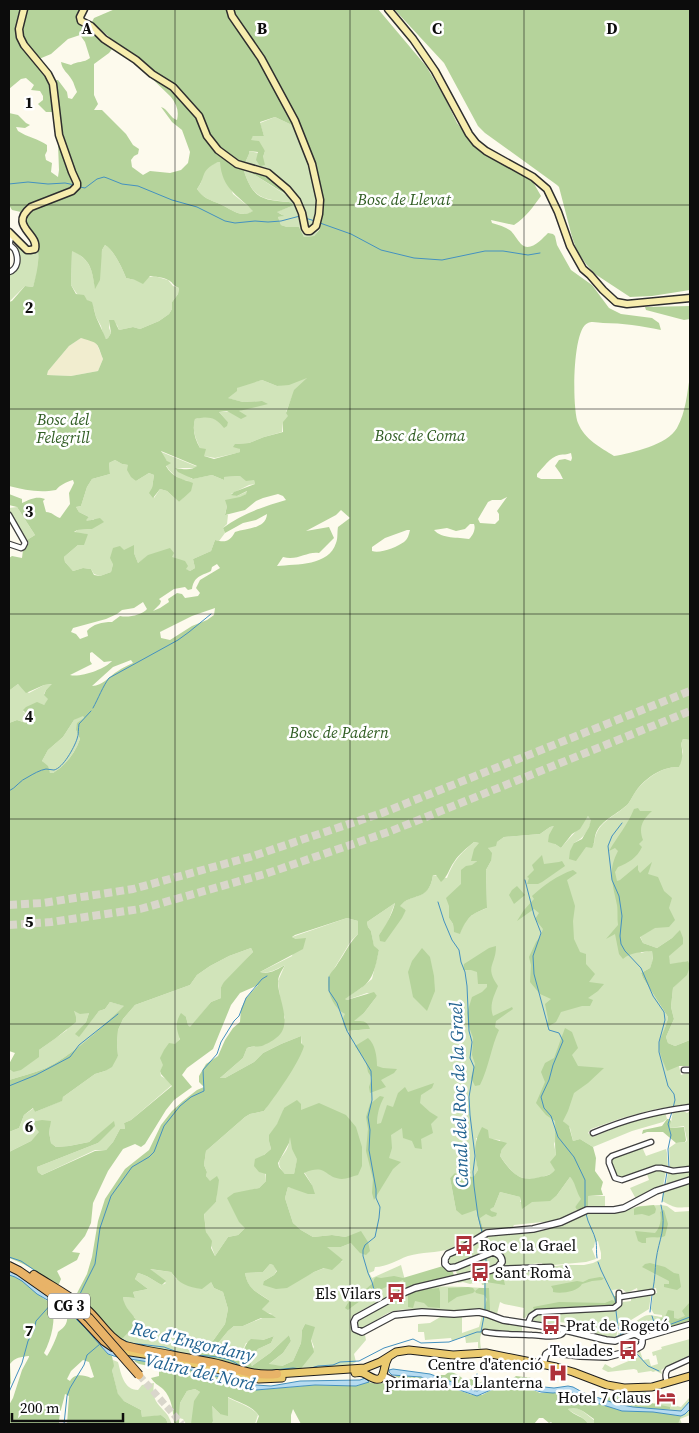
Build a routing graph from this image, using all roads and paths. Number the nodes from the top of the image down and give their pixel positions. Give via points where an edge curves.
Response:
1 (24, 9) edge
2 (84, 9) edge
3 (230, 9) edge
4 (388, 9) edge
5 (11, 234) edge
6 (9, 272) edge
7 (690, 298) edge
8 (9, 515) edge
9 (9, 544) edge
10 (684, 1070) dead end
11 (690, 1070) edge
12 (690, 1107) edge
13 (593, 1133) dead end
14 (650, 1142) dead end
15 (690, 1168) edge
16 (690, 1180) edge
17 (9, 1265) edge
18 (551, 1267) dead end
19 (491, 1270) junction
20 (34, 1275) junction
21 (652, 1292) dead end
22 (528, 1323) junction
23 (690, 1324) edge
24 (565, 1330) junction
25 (485, 1332) dead end
26 (642, 1338) junction
27 (124, 1351) joint
28 (390, 1356) junction
29 (690, 1359) edge
30 (543, 1364) junction
31 (373, 1365) junction
32 (352, 1371) junction
33 (383, 1374) junction
34 (139, 1375) tunnel mouth
35 (690, 1375) edge
36 (277, 1376) junction
37 (370, 1377) junction
38 (397, 1382) dead end
39 (667, 1383) junction

1 - 5 main road via 20,37 53,84 59,135 78,183 72,191 31,207 23,216 23,224 36,244 35,249 27,250
2 - 3 main road via 81,21 173,87 199,116 207,136 218,150 237,164 268,173 287,189 297,201 305,228 310,231 318,222 320,200 312,164 295,121
4 - 7 main road via 435,71 468,134 486,151 533,177 547,189 574,254 609,297 626,304
5 - 6 street via 10,244 15,251 17,266
8 - 9 street via 25,543 21,548
10 - 11 street
12 - 13 street via 633,1118
14 - 15 street via 609,1159 615,1178 622,1180 656,1168
16 - 19 street via 656,1191 624,1208 587,1210 533,1230 488,1233 448,1254 444,1262 452,1268 496,1253 502,1258 501,1264
17 - 20 highway
17 - 27 highway, CG 3 via 76,1311 109,1346
18 - 19 street
19 - 22 street via 405,1292 356,1318 354,1327 362,1332 394,1315 422,1312 483,1312 503,1320
20 - 34 highway, bridge via 89,1318
20 - 36 highway, CG 3 via 83,1307 125,1346 254,1375
21 - 22 street via 619,1295 619,1304 614,1308 537,1312
22 - 24 street
23 - 26 street
24 - 25 street via 559,1336
24 - 26 street via 612,1341 634,1334
26 - 30 street via 638,1348 612,1356 549,1352
27 - 36 main road, CG 3 via 249,1378
28 - 30 main road via 409,1350 453,1355 482,1352
28 - 31 main road
28 - 33 main road
29 - 39 street via 666,1372
30 - 39 main road via 624,1388
31 - 32 main road
31 - 33 main road via 381,1366
31 - 37 main road via 368,1373
32 - 36 main road, CG 3
32 - 37 main road, CG 3
33 - 37 main road via 377,1380
33 - 38 street
35 - 39 main road

